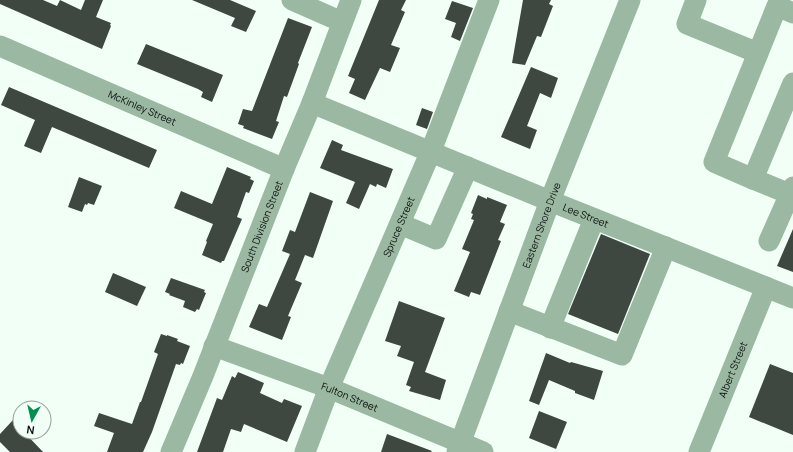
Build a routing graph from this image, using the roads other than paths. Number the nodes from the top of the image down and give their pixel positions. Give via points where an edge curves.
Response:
1 (292, 0) edge
2 (351, 0) edge
3 (489, 0) edge
4 (630, 0) edge
5 (696, 0) edge
6 (777, 6) edge
7 (342, 22) junction
8 (0, 46) edge
9 (758, 53) junction
10 (793, 83) edge
11 (312, 103) junction
12 (431, 151) junction
13 (468, 167) junction
14 (284, 169) junction
15 (753, 179) junction
16 (791, 191) edge
17 (550, 201) junction
18 (594, 218) junction
19 (400, 224) junction
20 (769, 240) dead end
21 (666, 247) junction
22 (766, 287) junction
23 (793, 298) edge
24 (510, 312) junction
25 (550, 328) junction
26 (214, 346) junction
27 (329, 388) junction
28 (459, 447) edge
29 (171, 452) edge
30 (305, 452) edge
31 (483, 452) edge
32 (699, 452) edge

1 - 7 street
2 - 7 street, South Division Street
3 - 12 street, Spruce Street
4 - 17 street, Eastern Shore Drive
5 - 9 street via 687,24
6 - 9 street
7 - 11 street, South Division Street
8 - 14 street, McKinley Street
9 - 15 street via 714,162
10 - 15 street
11 - 12 street, Lee Street
11 - 14 street, South Division Street
12 - 13 street, Lee Street
12 - 19 street, Spruce Street
13 - 17 street, Lee Street
13 - 19 street via 436,239
14 - 26 street, South Division Street
15 - 16 street
16 - 20 street
17 - 18 street, Lee Street
17 - 24 street, Eastern Shore Drive
18 - 21 street, Lee Street
18 - 25 street
19 - 27 street, Spruce Street
21 - 22 street, Lee Street
21 - 25 street via 622,355
22 - 23 street, Lee Street
22 - 32 street, Albert Street
24 - 25 street
24 - 28 street, Eastern Shore Drive
26 - 27 street, Fulton Street
26 - 29 street, South Division Street
27 - 28 street, Fulton Street
27 - 30 street, Spruce Street
28 - 31 street, Fulton Street

